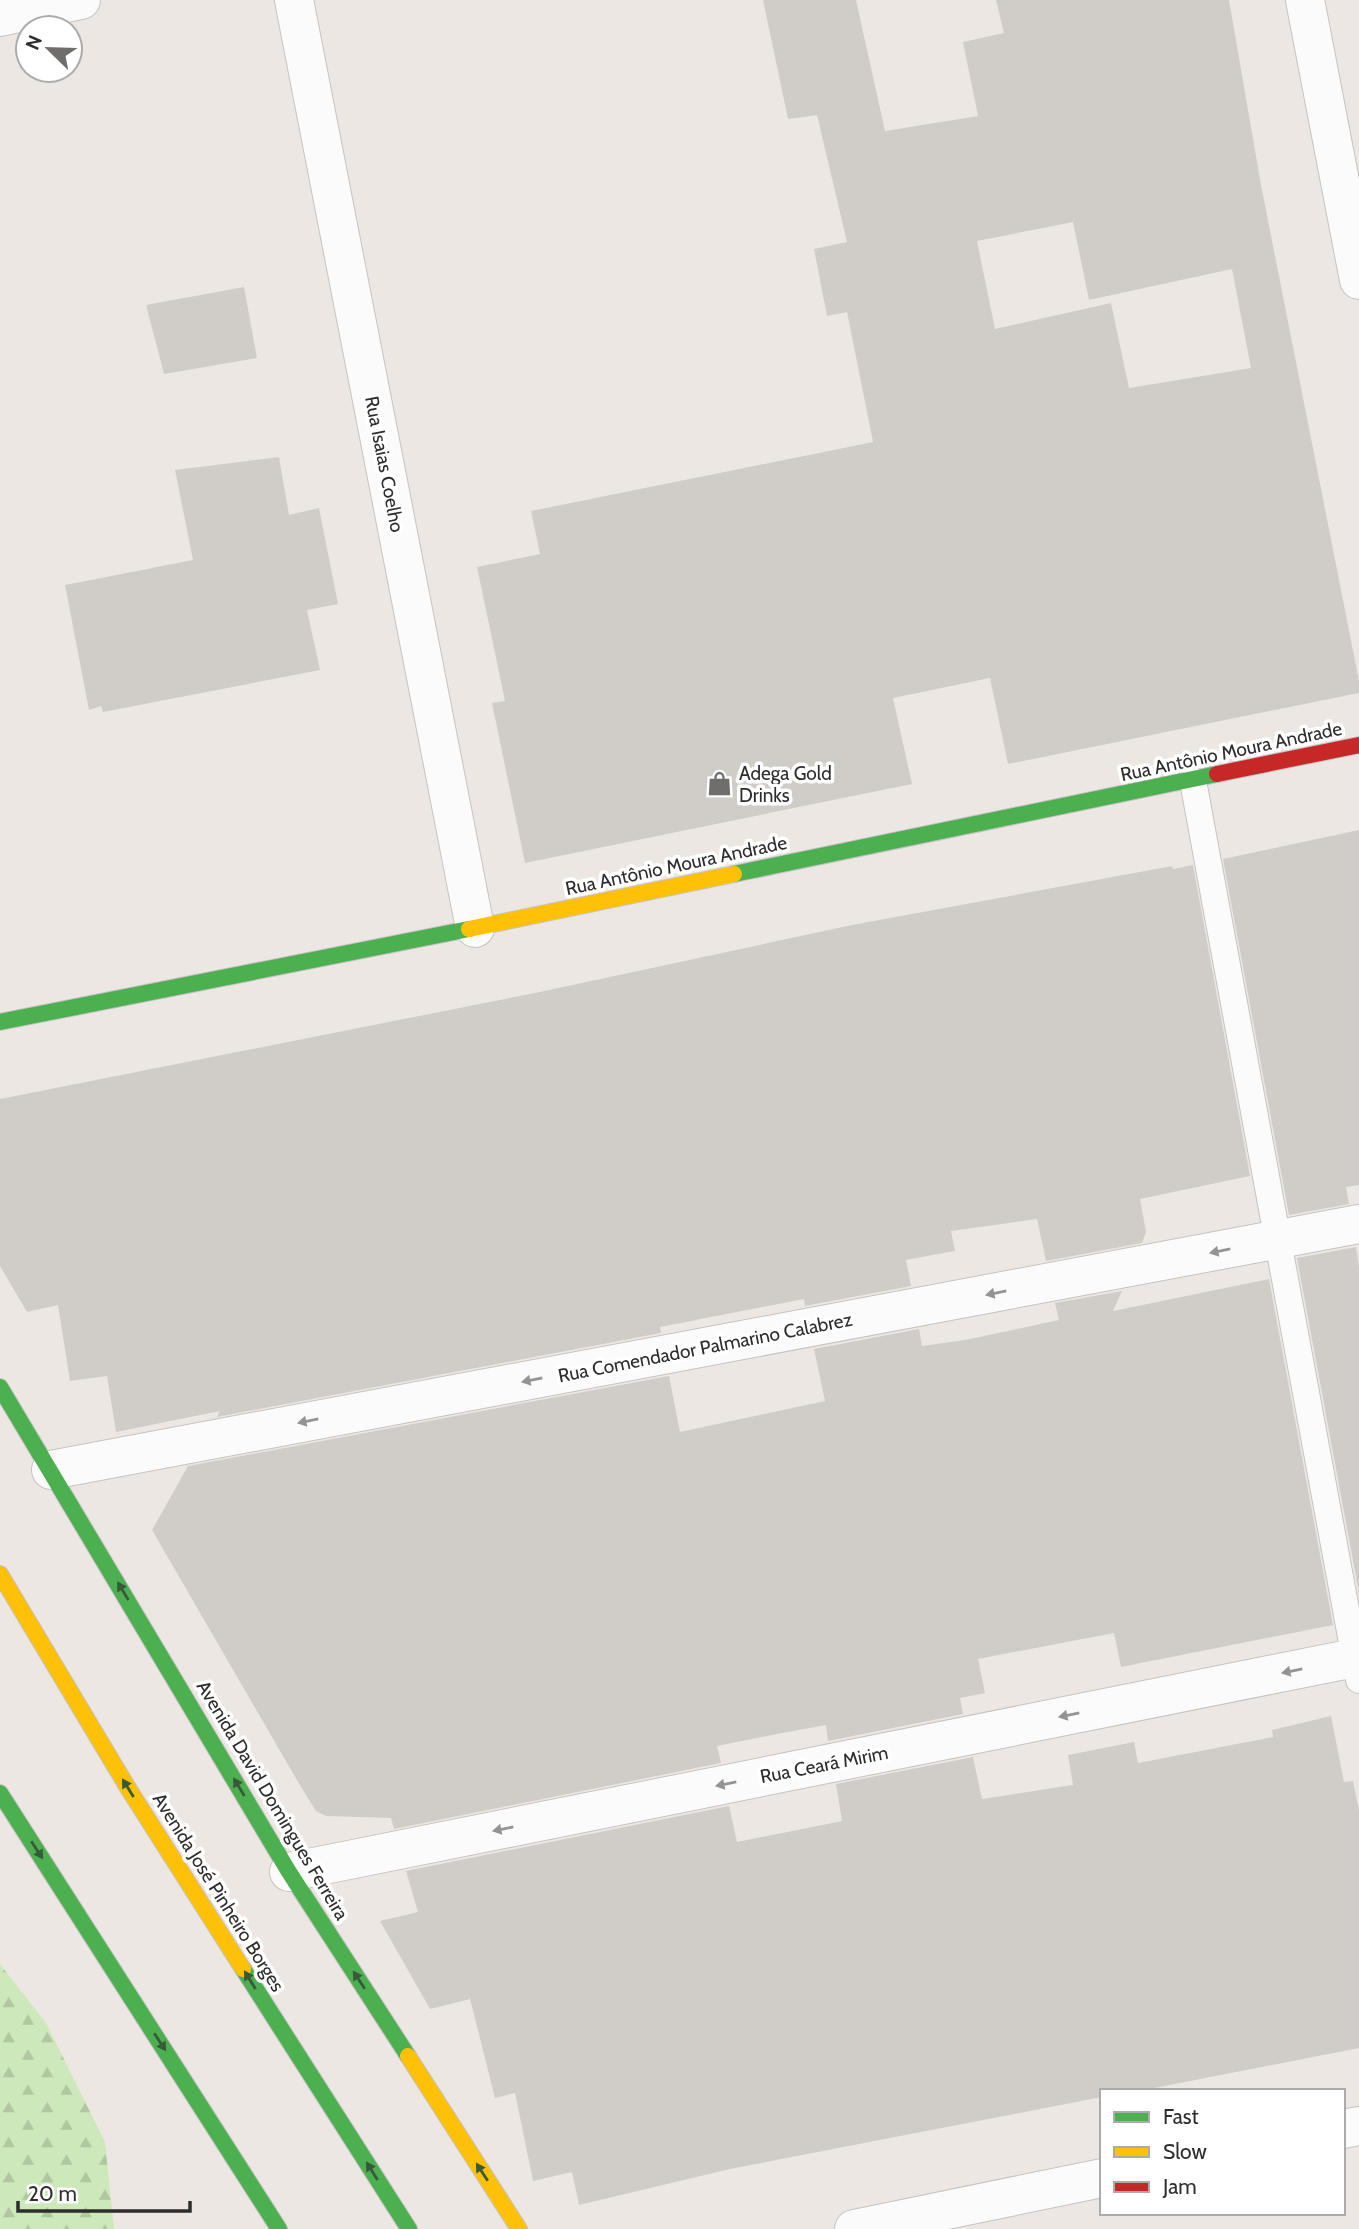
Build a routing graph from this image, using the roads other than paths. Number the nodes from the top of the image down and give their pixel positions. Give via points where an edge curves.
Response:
1 (81, 0) edge
2 (294, 0) edge
3 (1305, 0) edge
4 (0, 17) edge
5 (1359, 279) edge
6 (1359, 745) edge
7 (1193, 781) junction
8 (475, 928) junction
9 (0, 1021) edge
10 (1359, 1224) edge
11 (1278, 1240) junction
12 (0, 1387) edge
13 (51, 1470) junction
14 (0, 1574) edge
15 (1358, 1665) edge
16 (0, 1793) edge
17 (289, 1872) junction
18 (1100, 2178) edge
19 (279, 2229) edge
20 (409, 2229) edge
21 (519, 2229) edge
22 (854, 2229) edge

1 - 4 street
2 - 8 street, Rua Isaias Coelho
3 - 5 street
6 - 7 street, Rua Antônio Moura Andrade
7 - 8 street, Rua Antônio Moura Andrade
7 - 11 lane
8 - 9 street, Rua Antônio Moura Andrade
10 - 11 street, Rua Comendador Palmarino Calabrez
11 -> 13 street, Rua Comendador Palmarino Calabrez
11 - 15 lane
12 - 13 street, Avenida David Domingues Ferreira
17 -> 13 street, Avenida David Domingues Ferreira
20 -> 14 street, Avenida José Pinheiro Borges via 128,1788
15 -> 17 street, Rua Ceará Mirim
16 -> 19 street
21 -> 17 street, Avenida David Domingues Ferreira
18 - 22 street

